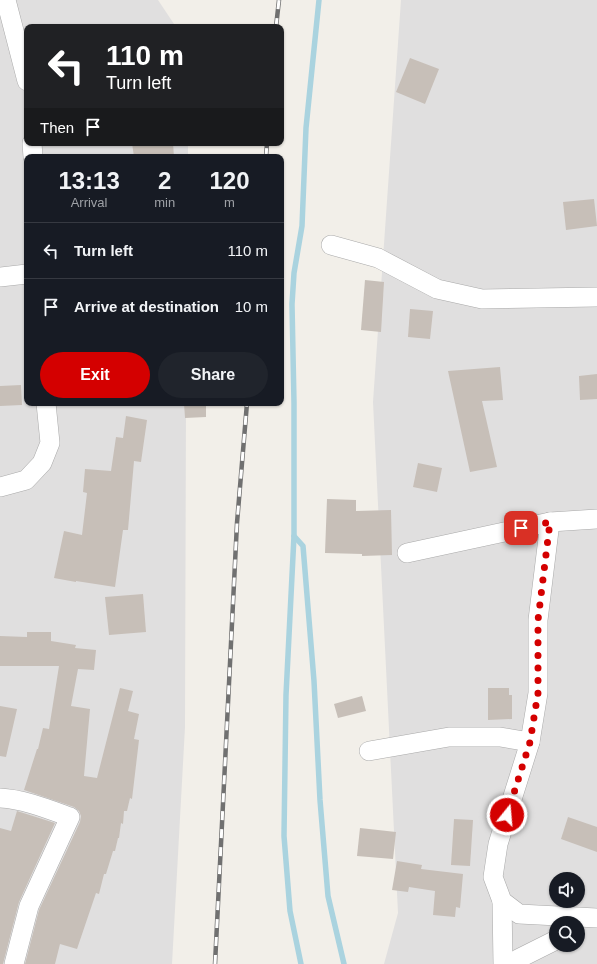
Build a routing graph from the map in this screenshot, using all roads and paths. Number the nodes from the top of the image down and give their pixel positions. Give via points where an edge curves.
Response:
1 (6, 0) edge
2 (24, 68) edge
3 (331, 245) dead end
4 (24, 274) edge
5 (0, 277) edge
6 (597, 297) edge
7 (46, 406) edge
8 (0, 487) edge
9 (597, 520) edge
10 (550, 522) junction
11 (407, 553) dead end
12 (530, 742) junction
13 (370, 751) dead end
14 (0, 798) edge
15 (502, 902) junction
16 (597, 919) edge
17 (585, 926) edge
18 (549, 944) edge
19 (14, 964) edge
20 (503, 964) edge
21 (512, 964) edge

1 - 2 street
3 - 6 street via 378,258 438,289 482,299
4 - 5 street
7 - 8 street via 50,443 42,463 26,480
9 - 10 street
10 - 11 street
10 - 12 street via 538,620 538,693
12 - 13 street via 500,737 448,737
12 - 15 street via 498,844 492,877
14 - 19 street via 9,798 70,817 29,906
15 - 16 street via 519,914
15 - 20 street
16 - 17 street
18 - 21 street

